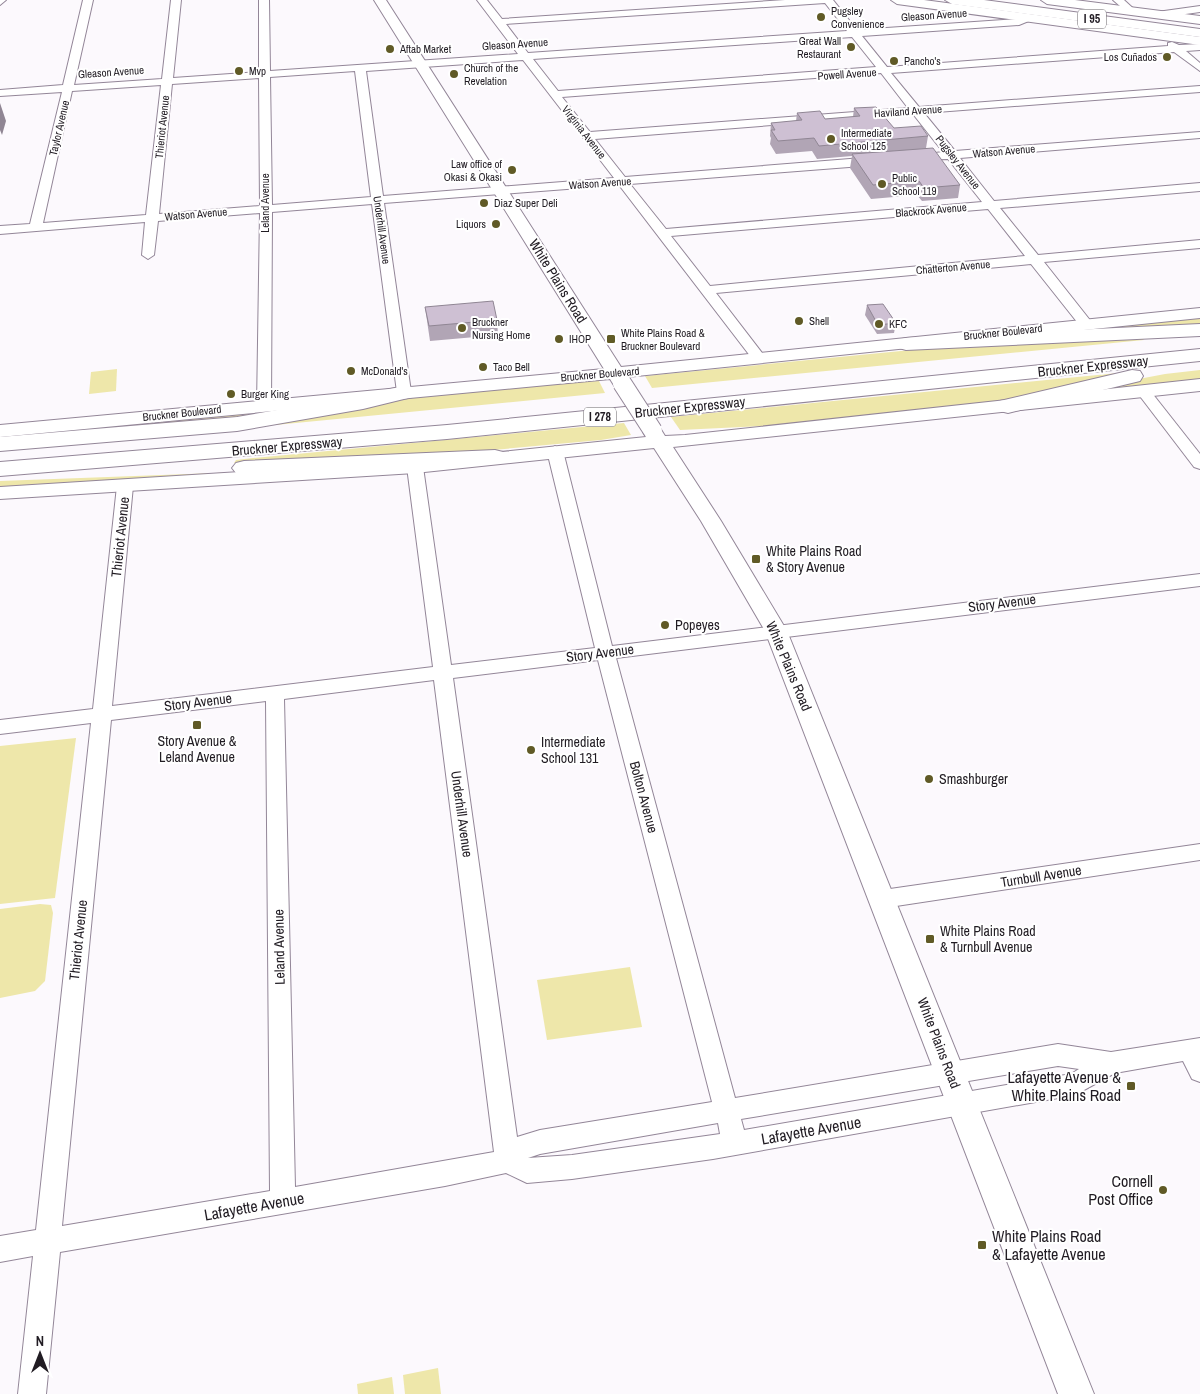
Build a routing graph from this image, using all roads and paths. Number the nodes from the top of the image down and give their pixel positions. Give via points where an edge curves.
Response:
1 (88, 0) edge
2 (176, 0) edge
3 (264, 0) edge
4 (380, 0) edge
5 (482, 0) edge
6 (828, 0) edge
7 (897, 0) edge
8 (952, 0) edge
9 (1046, 0) edge
10 (1118, 0) edge
11 (989, 2) edge
12 (1200, 9) edge
13 (1131, 11) junction
14 (1157, 15) junction
15 (1031, 18) junction
16 (499, 22) junction
17 (1200, 22) edge
18 (1200, 27) edge
19 (855, 33) junction
20 (1200, 33) edge
21 (1161, 36) junction
22 (1200, 39) edge
23 (1200, 47) edge
24 (1176, 49) junction
25 (525, 56) junction
26 (420, 64) junction
27 (360, 68) junction
28 (1200, 68) edge
29 (885, 71) junction
30 (264, 74) junction
31 (167, 81) junction
32 (68, 88) junction
33 (1200, 88) edge
34 (0, 93) edge
35 (554, 94) junction
36 (917, 110) junction
37 (1200, 135) edge
38 (587, 136) junction
39 (952, 155) junction
40 (902, 159) edge
41 (883, 161) edge
42 (623, 182) junction
43 (1200, 186) edge
44 (500, 191) junction
45 (378, 200) junction
46 (992, 205) junction
47 (265, 208) junction
48 (152, 218) junction
49 (36, 227) junction
50 (0, 230) edge
51 (662, 233) junction
52 (1200, 244) edge
53 (148, 255) dead end
54 (1035, 259) junction
55 (707, 290) junction
56 (1200, 313) edge
57 (1086, 324) junction
58 (1200, 330) edge
59 (1200, 342) edge
60 (906, 344) junction
61 (1200, 354) edge
62 (759, 358) junction
63 (1200, 365) edge
64 (619, 378) junction
65 (1200, 385) edge
66 (404, 392) junction
67 (1143, 392) junction
68 (264, 406) junction
69 (1008, 406) junction
70 (0, 431) edge
71 (656, 436) junction
72 (0, 444) edge
73 (555, 451) junction
74 (0, 454) edge
75 (495, 457) junction
76 (1200, 464) edge
77 (415, 466) junction
78 (0, 469) edge
79 (0, 477) edge
80 (125, 486) junction
81 (0, 493) edge
82 (1200, 580) edge
83 (776, 631) junction
84 (605, 652) junction
85 (443, 672) junction
86 (275, 693) junction
87 (101, 714) junction
88 (0, 727) edge
89 (1200, 852) edge
90 (883, 899) junction
91 (1194, 1049) edge
92 (1111, 1063) junction
93 (1200, 1071) edge
94 (950, 1072) junction
95 (963, 1104) junction
96 (727, 1111) junction
97 (735, 1143) junction
98 (508, 1161) junction
99 (283, 1201) junction
100 (48, 1240) junction
101 (0, 1248) edge
102 (32, 1394) edge
103 (1076, 1394) edge

1 - 32 street, Taylor Avenue
2 - 31 street, Thieriot Avenue
3 - 30 street, Leland Avenue
4 - 26 main road, White Plains Road
5 - 16 street, Virginia Avenue
6 - 16 street
6 - 19 street, Pugsley Avenue
7 - 15 main road
8 - 11 highway, I 95
9 - 13 main road
9 - 17 highway via 1096,10
10 - 13 street
11 - 18 highway, I 95
11 - 20 highway, I 95
11 - 22 highway via 1082,22
12 - 14 street
13 - 14 main road
14 - 17 main road
15 - 19 street, Gleason Avenue
15 - 21 main road
16 - 25 street, Virginia Avenue
19 - 25 street, Gleason Avenue
19 - 29 street, Pugsley Avenue
21 - 22 main road
21 - 24 street
23 - 24 street, Powell Avenue
24 - 28 street
24 - 29 street, Powell Avenue
25 - 26 street, Gleason Avenue
25 - 35 street, Virginia Avenue
26 - 27 street, Gleason Avenue
26 - 44 main road, White Plains Road
27 - 30 street, Gleason Avenue
27 - 45 street, Underhill Avenue
29 - 35 street, Powell Avenue
29 - 36 street, Pugsley Avenue
30 - 31 street, Gleason Avenue
30 - 47 street, Leland Avenue
31 - 32 street, Gleason Avenue
31 - 48 street, Thieriot Avenue
32 - 34 street, Gleason Avenue
32 - 49 street, Taylor Avenue
33 - 36 street, Haviland Avenue
35 - 38 street, Virginia Avenue
36 - 38 street, Haviland Avenue
36 - 39 street, Pugsley Avenue
37 - 39 street, Watson Avenue
38 - 42 street, Virginia Avenue
39 - 40 street, Watson Avenue
39 - 46 street, Pugsley Avenue
41 - 42 street, Watson Avenue
42 - 44 street, Watson Avenue
42 - 51 street, Virginia Avenue
43 - 46 street, Blackrock Avenue
44 - 45 street, Watson Avenue
44 - 64 main road, White Plains Road
45 - 47 street, Watson Avenue
45 - 66 street, Underhill Avenue
46 - 51 street, Blackrock Avenue
46 - 54 street, Pugsley Avenue
47 - 48 street, Watson Avenue
47 - 68 street, Leland Avenue
48 - 49 street, Watson Avenue
48 - 53 street, Thieriot Avenue
49 - 50 street, Watson Avenue
51 - 55 street, Virginia Avenue
52 - 54 street, Chatterton Avenue
54 - 55 street, Chatterton Avenue
54 - 57 street, Pugsley Avenue
55 - 62 street, Virginia Avenue
56 - 57 main road, Bruckner Boulevard
57 - 60 main road, Bruckner Boulevard
58 - 60 highway
59 - 74 highway, Bruckner Expressway / I 278 via 401,423
60 - 62 main road, Bruckner Boulevard
61 - 78 highway, Bruckner Expressway / I 278 via 447,432
62 - 64 main road, Bruckner Boulevard
63 - 69 highway via 1147,372
64 - 66 main road, Bruckner Boulevard
64 - 71 main road, White Plains Road, bridge
65 - 67 main road
66 - 68 main road, Bruckner Boulevard
66 - 72 highway via 238,424
67 - 69 main road
67 - 76 street
68 - 70 main road, Bruckner Boulevard
69 - 71 main road via 685,441
71 - 73 main road
71 - 83 main road, White Plains Road
73 - 75 main road
73 - 84 street, Bolton Avenue
75 - 77 main road
75 - 79 highway
77 - 80 main road
77 - 85 street, Underhill Avenue
80 - 81 main road
80 - 87 street, Thieriot Avenue
82 - 83 street, Story Avenue
83 - 84 street, Story Avenue
83 - 90 main road, White Plains Road
84 - 85 street, Story Avenue
84 - 96 street, Bolton Avenue
85 - 86 street, Story Avenue
85 - 98 street, Underhill Avenue
86 - 87 street, Story Avenue
86 - 99 street, Leland Avenue
87 - 88 street, Story Avenue
87 - 100 street, Thieriot Avenue
89 - 90 street, Turnbull Avenue
90 - 94 main road, White Plains Road
91 - 92 street, Lafayette Avenue
91 - 93 street
92 - 94 street, Lafayette Avenue via 1058,1054
92 - 95 street, Lafayette Avenue via 1075,1084
94 - 95 main road, White Plains Road
94 - 96 street, Lafayette Avenue
95 - 97 street, Lafayette Avenue
95 - 103 main road, White Plains Road
96 - 97 street, Bolton Avenue
96 - 98 street, Lafayette Avenue via 540,1142 522,1147
97 - 98 street, Lafayette Avenue via 554,1169 527,1171
98 - 99 street, Lafayette Avenue
99 - 100 street, Lafayette Avenue
100 - 101 street, Lafayette Avenue
100 - 102 street, Thieriot Avenue

